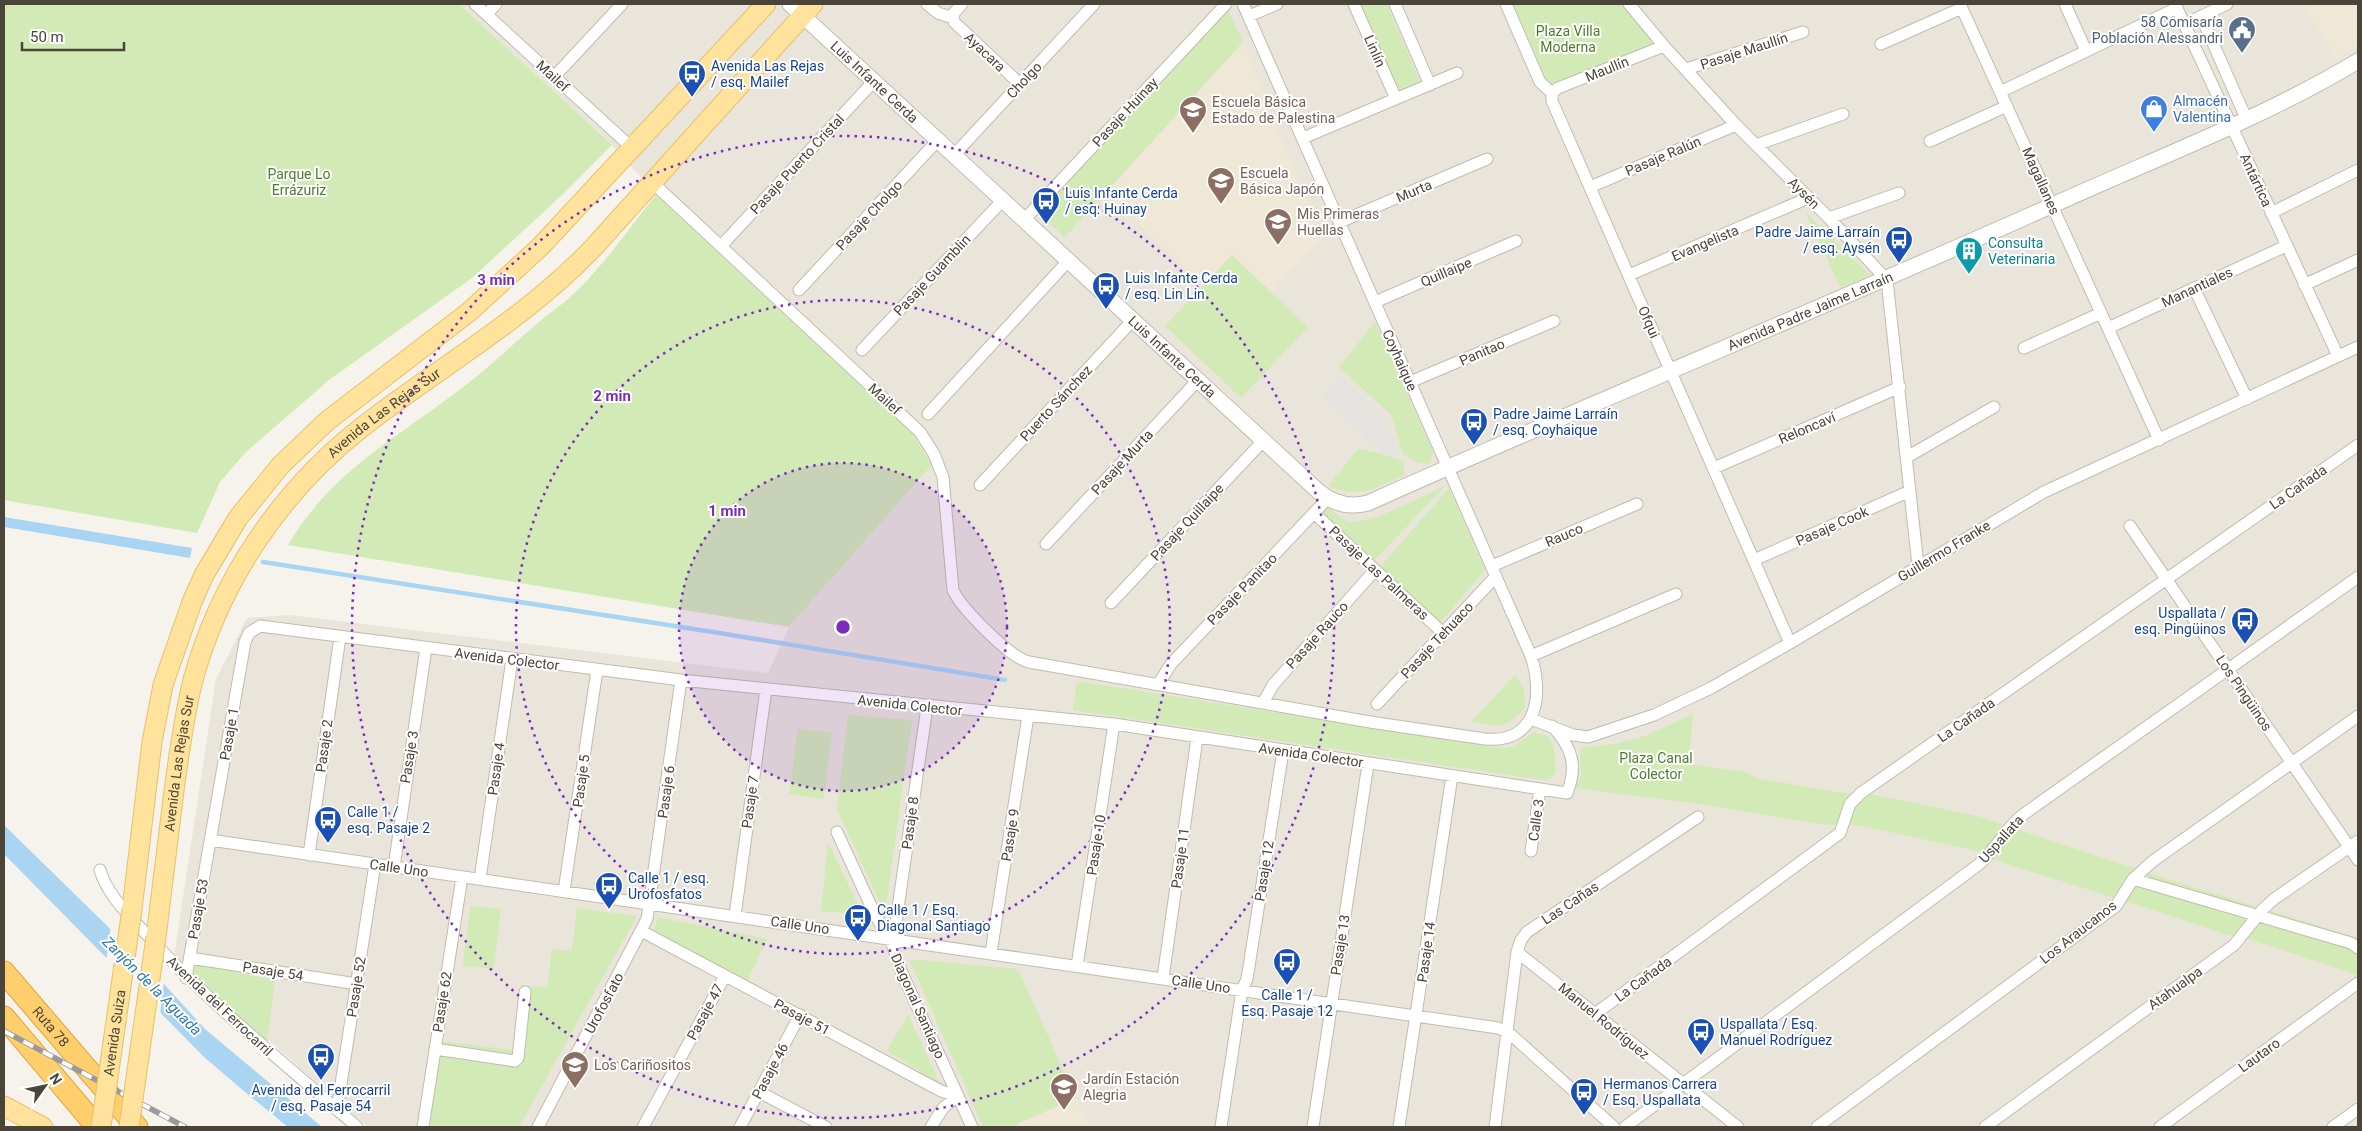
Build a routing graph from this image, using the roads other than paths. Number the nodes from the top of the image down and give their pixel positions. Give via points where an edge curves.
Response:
1 (475, 4) edge
2 (496, 4) edge
3 (622, 4) edge
4 (766, 4) edge
5 (927, 4) edge
6 (962, 4) edge
7 (1094, 4) edge
8 (1226, 4) edge
9 (1243, 4) edge
10 (1277, 4) edge
11 (1354, 4) edge
12 (1395, 4) edge
13 (1506, 4) edge
14 (1629, 4) edge
15 (2065, 4) edge
16 (2227, 4) edge
17 (1961, 6) edge
18 (2176, 6) edge
19 (802, 8) edge
20 (487, 14) junction
21 (1249, 16) junction
22 (2201, 16) junction
23 (952, 18) junction
24 (2185, 24) junction
25 (1803, 32) dead end
26 (1881, 44) dead end
27 (1664, 46) junction
28 (2086, 52) junction
29 (2358, 60) edge
30 (1686, 70) junction
31 (1457, 74) dead end
32 (554, 77) junction
33 (874, 81) junction
34 (1020, 84) junction
35 (1430, 85) junction
36 (2000, 92) junction
37 (1552, 93) junction
38 (1396, 99) junction
39 (2007, 106) junction
40 (1844, 114) dead end
41 (2246, 118) junction
42 (1736, 125) junction
43 (2231, 125) junction
44 (1303, 138) junction
45 (938, 140) junction
46 (1930, 141) dead end
47 (1756, 144) junction
48 (631, 147) junction
49 (954, 155) junction
50 (1487, 159) dead end
51 (2358, 170) edge
52 (652, 182) junction
53 (1590, 187) junction
54 (1899, 193) dead end
55 (1808, 198) junction
56 (1002, 200) junction
57 (2052, 205) junction
58 (2271, 213) junction
59 (1830, 218) junction
60 (1024, 220) junction
61 (1340, 222) junction
62 (1516, 242) dead end
63 (721, 246) junction
64 (2286, 246) junction
65 (2358, 260) edge
66 (1068, 261) junction
67 (1629, 275) junction
68 (1886, 280) junction
69 (2304, 285) junction
70 (2194, 288) junction
71 (799, 290) dead end
72 (1375, 302) junction
73 (2101, 313) junction
74 (1133, 320) junction
75 (1554, 322) dead end
76 (2108, 328) junction
77 (2358, 347) edge
78 (2024, 348) dead end
79 (862, 350) dead end
80 (2338, 356) junction
81 (1671, 372) junction
82 (1198, 380) junction
83 (1410, 382) junction
84 (1900, 387) junction
85 (2247, 398) junction
86 (1994, 407) dead end
87 (928, 414) dead end
88 (2159, 440) junction
89 (1263, 441) junction
90 (2358, 445) edge
91 (1907, 457) junction
92 (1448, 467) junction
93 (1714, 468) junction
94 (980, 485) dead end
95 (1910, 491) junction
96 (1328, 498) junction
97 (1637, 504) dead end
98 (1314, 513) junction
99 (2130, 526) dead end
100 (1046, 544) dead end
101 (1754, 560) junction
102 (1918, 566) junction
103 (1375, 570) junction
104 (1494, 571) junction
105 (2358, 577) edge
106 (2166, 579) junction
107 (1676, 594) dead end
108 (1111, 604) dead end
109 (252, 630) joint
110 (1443, 633) junction
111 (340, 637) junction
112 (1790, 642) junction
113 (426, 648) junction
114 (1531, 656) junction
115 (512, 659) junction
116 (2228, 669) junction
117 (597, 670) junction
118 (681, 680) junction
119 (1159, 683) junction
120 (766, 689) junction
121 (1263, 702) junction
122 (1377, 704) dead end
123 (926, 707) junction
124 (1028, 716) junction
125 (2358, 716) edge
126 (1531, 719) junction
127 (1114, 724) junction
128 (1552, 726) junction
129 (1197, 738) junction
130 (1283, 751) junction
131 (2292, 762) junction
132 (1368, 764) junction
133 (1452, 776) junction
134 (1540, 789) junction
135 (1698, 817) dead end
136 (837, 832) dead end
137 (210, 840) junction
138 (2354, 844) edge
139 (1531, 851) dead end
140 (309, 855) junction
141 (2358, 860) edge
142 (375, 864) junction
143 (394, 867) junction
144 (100, 870) dead end
145 (462, 876) junction
146 (480, 879) junction
147 (2133, 879) junction
148 (564, 891) junction
149 (650, 904) junction
150 (132, 909) joint
151 (735, 916) junction
152 (2256, 917) junction
153 (647, 934) dead end
154 (156, 937) joint
155 (890, 938) junction
156 (2358, 948) edge
157 (1517, 952) junction
158 (991, 953) junction
159 (190, 958) junction
160 (1078, 966) junction
161 (4, 972) edge
162 (725, 976) junction
163 (186, 978) junction
164 (1163, 978) junction
165 (2358, 983) edge
166 (356, 984) junction
167 (1242, 990) junction
168 (525, 992) dead end
169 (1332, 1003) junction
170 (1595, 1014) junction
171 (800, 1016) junction
172 (1416, 1016) junction
173 (4, 1017) edge
174 (1508, 1032) junction
175 (435, 1049) junction
176 (1683, 1085) junction
177 (759, 1092) junction
178 (958, 1096) junction
179 (4, 1106) edge
180 (2358, 1109) edge
181 (337, 1110) junction
182 (43, 1127) edge
183 (97, 1127) edge
184 (101, 1127) edge
185 (129, 1127) edge
186 (137, 1127) edge
187 (357, 1127) edge
188 (423, 1127) edge
189 (538, 1127) edge
190 (643, 1127) edge
191 (740, 1127) edge
192 (826, 1127) edge
193 (932, 1127) edge
194 (972, 1127) edge
195 (1221, 1127) edge
196 (1313, 1127) edge
197 (1398, 1127) edge
198 (1495, 1127) edge
199 (1614, 1127) edge
200 (1625, 1127) edge
201 (1738, 1127) edge
202 (1817, 1127) edge
203 (1985, 1127) edge
204 (2160, 1127) edge
205 (2333, 1127) edge

1 - 20 street, Mailef
2 - 20 street
3 - 32 street
4 - 48 main road, Avenida Las Rejas Sur
5 - 23 street, Ayacara
6 - 23 street
7 - 34 street, Cholgo
8 - 60 street, Pasaje Huinay
9 - 21 street, Coyhaique
10 - 21 street
11 - 38 street, Linlín
12 - 35 street
13 - 37 street, Ofqui via 1540,82
14 - 27 street, Aysén
15 - 28 street
16 - 22 street
17 - 26 street
17 - 36 street, Magallanes
18 - 24 street, Antártica
18 - 28 street
19 - 33 street, Luis Infante Cerda
19 - 52 main road, Avenida Las Rejas Sur
20 - 32 street, Mailef
21 - 44 street, Coyhaique
22 - 24 street
22 - 41 street
23 - 34 street, Ayacara
24 - 43 street, Antártica
25 - 30 street, Pasaje Maullín
27 - 30 street, Aysén
27 - 37 street, Maullín
28 - 36 street
29 - 41 street, Avenida Padre Jaime Larraín
30 - 42 street, Aysén
31 - 35 street
32 - 48 street, Mailef
33 - 45 street, Luis Infante Cerda
33 - 63 street, Pasaje Puerto Cristal
34 - 49 street, Cholgo
35 - 38 street
36 - 39 street, Magallanes
37 - 53 street, Ofqui via 1552,101
38 - 44 street
39 - 46 street
39 - 57 street, Magallanes
40 - 47 street
41 - 43 street, Avenida Padre Jaime Larraín
42 - 47 street, Aysén
42 - 53 street, Pasaje Ralún
43 - 57 street, Avenida Padre Jaime Larraín
43 - 58 street, Antártica
44 - 61 street, Coyhaique
45 - 49 street, Luis Infante Cerda
45 - 71 street, Pasaje Cholgo
47 - 55 street, Aysén
48 - 150 main road, Avenida Las Rejas Sur via 578,208 495,290 352,400 303,443 258,491 234,525 192,602 163,685 152,742
49 - 56 street, Luis Infante Cerda
50 - 61 street, Murta
51 - 58 street
52 - 63 street, Mailef
52 - 154 main road, Avenida Las Rejas Sur via 576,265 540,298 441,368 341,445 299,486 247,555 211,628 187,704
53 - 67 street, Ofqui
54 - 59 street
55 - 59 street, Aysén
55 - 67 street, Evangelista
56 - 60 street, Luis Infante Cerda
56 - 79 street, Pasaje Guamblin
57 - 68 street, Avenida Padre Jaime Larraín
57 - 73 street, Magallanes
58 - 64 street, Antártica
59 - 68 street, Aysén
60 - 66 street, Luis Infante Cerda
61 - 72 street, Coyhaique
62 - 72 street, Quillaipe
63 - 119 street, Mailef via 920,432 943,477 951,583 956,597 1010,653 1029,662
64 - 69 street, Antártica
64 - 70 street, Manantiales
65 - 69 street
66 - 74 street, Luis Infante Cerda
66 - 87 street
67 - 81 street, Ofqui
68 - 81 street, Avenida Padre Jaime Larraín
68 - 84 street
69 - 80 street, Antártica
70 - 76 street, Manantiales
70 - 85 street
72 - 83 street, Coyhaique
73 - 76 street, Magallanes
73 - 78 street
74 - 82 street, Luis Infante Cerda
74 - 94 street, Puerto Sánchez
75 - 83 street, Panitao
76 - 88 street, Magallanes
77 - 80 street, Guillermo Franke
80 - 85 street, Guillermo Franke
81 - 92 street, Avenida Padre Jaime Larraín
81 - 93 street, Ofqui
82 - 89 street, Luis Infante Cerda
82 - 100 street, Pasaje Murta
83 - 92 street, Coyhaique
84 - 91 street
84 - 93 street, Reloncaví
85 - 88 street, Guillermo Franke
86 - 91 street
88 - 102 street, Guillermo Franke via 2044,492
89 - 96 street, Luis Infante Cerda
89 - 108 street, Pasaje Quillaipe
90 - 106 street, La Cañada
91 - 95 street
92 - 96 street, Luis Infante Cerda via 1368,504 1345,505
92 - 104 street, Coyhaique
93 - 101 street, Ofqui
95 - 101 street, Pasaje Cook
95 - 102 street
96 - 98 street, Pasaje Panitao
97 - 104 street, Rauco
98 - 103 street, Pasaje Las Palmeras
98 - 119 street, Pasaje Panitao via 1171,664
99 - 106 street, Los Pingüinos
101 - 112 street, Ofqui
102 - 112 street, Guillermo Franke
103 - 110 street, Pasaje Las Palmeras
103 - 121 street, Pasaje Rauco via 1273,684
104 - 110 street, Pasaje Tehuaco
104 - 114 street, Coyhaique
105 - 116 street, Uspallata
106 - 116 street, Los Pingüinos
106 - 170 street, La Cañada via 1861,793 1850,804 1840,833
107 - 114 street
109 - 111 street, Avenida Colector via 264,626
109 - 137 street, Pasaje 1 via 245,642
110 - 122 street, Pasaje Tehuaco
111 - 113 street, Avenida Colector
111 - 140 street, Pasaje 2
112 - 128 street, Guillermo Franke via 1711,688 1654,716 1611,731 1580,736
113 - 115 street, Avenida Colector
113 - 143 street, Pasaje 3
114 - 126 street, Coyhaique via 1538,691
115 - 117 street, Avenida Colector
115 - 146 street, Pasaje 4
116 - 131 street, Los Pingüinos
116 - 176 street, Uspallata via 2024,814 1978,865
117 - 118 street, Avenida Colector
117 - 148 street, Pasaje 5
118 - 120 street, Avenida Colector
118 - 149 street, Pasaje 6
119 - 121 street
120 - 123 street, Avenida Colector
120 - 151 street, Pasaje 7
121 - 126 street via 1494,740 1519,732
123 - 124 street, Avenida Colector
123 - 155 street, Pasaje 8 via 896,922
124 - 127 street, Avenida Colector
124 - 158 street, Pasaje 9
125 - 131 street, Los Araucanos
126 - 128 street, Guillermo Franke
127 - 129 street, Avenida Colector
127 - 160 street, Pasaje 10
128 - 134 street, Avenida Colector via 1572,756 1572,781 1567,793
129 - 130 street, Avenida Colector
129 - 164 street, Pasaje 11
130 - 132 street, Avenida Colector
130 - 167 street, Pasaje 12 via 1247,980
131 - 138 street, Los Pingüinos
131 - 147 street, Los Araucanos via 2153,861
132 - 133 street, Avenida Colector
132 - 169 street, Pasaje 13
133 - 134 street, Avenida Colector
133 - 172 street, Pasaje 14
134 - 139 street, Calle 3
135 - 157 street, Las Cañas via 1527,932
136 - 155 street, Diagonal Santiago via 876,917
137 - 140 street, Calle Uno
137 - 159 street, Pasaje 53
138 - 141 street, Los Pingüinos
138 - 152 street, Atahualpa via 2274,899
140 - 142 street, Calle Uno
142 - 143 street, Calle Uno
142 - 166 street, Pasaje 52
143 - 145 street, Calle Uno
144 - 163 street, Avenida del Ferrocarril via 111,894
145 - 146 street, Calle Uno
145 - 175 street, Pasaje 62
146 - 148 street, Calle Uno
147 - 152 street
147 - 202 street, Los Araucanos via 2116,906
148 - 149 street, Calle Uno
149 - 151 street, Calle Uno
149 - 189 street, Urofosfato via 642,932
150 - 184 main road, Avenida Suiza, bridge
151 - 155 street, Calle Uno
152 - 156 street
152 - 203 street, Atahualpa via 2234,945
153 - 162 street, Pasaje 51
154 - 185 main road, Avenida Suiza, bridge
155 - 158 street, Calle Uno
155 - 178 street, Diagonal Santiago via 902,973
157 - 170 street, Manuel Rodríguez
157 - 174 street, Las Cañas
158 - 160 street, Calle Uno
159 - 163 street, Pasaje 53
159 - 166 street, Pasaje 54
160 - 164 street, Calle Uno
161 - 186 highway, Ruta 78
162 - 171 street, Pasaje 51
162 - 190 street, Pasaje 47
163 - 181 street, Avenida del Ferrocarril
164 - 167 street, Calle Uno
165 - 204 street, Lautaro
166 - 181 street, Pasaje 52
167 - 169 street, Calle Uno
167 - 195 street, Pasaje 12
168 - 175 street via 518,1058 515,1061
169 - 172 street, Calle Uno
169 - 196 street, Pasaje 13
170 - 176 street, Manuel Rodríguez
171 - 177 street, Pasaje 46
171 - 178 street, Pasaje 51 via 941,1091
172 - 174 street, Calle Uno
172 - 197 street, Pasaje 14
173 - 183 highway, Ruta 78
174 - 198 street, Las Cañas
174 - 199 street
175 - 188 street, Pasaje 62
176 - 200 street, Uspallata
176 - 201 street, Manuel Rodríguez
177 - 191 street, Pasaje 46
177 - 192 street
178 - 193 street via 943,1108
178 - 194 street, Diagonal Santiago
179 - 182 main road
180 - 205 street
181 - 187 street, Avenida del Ferrocarril

